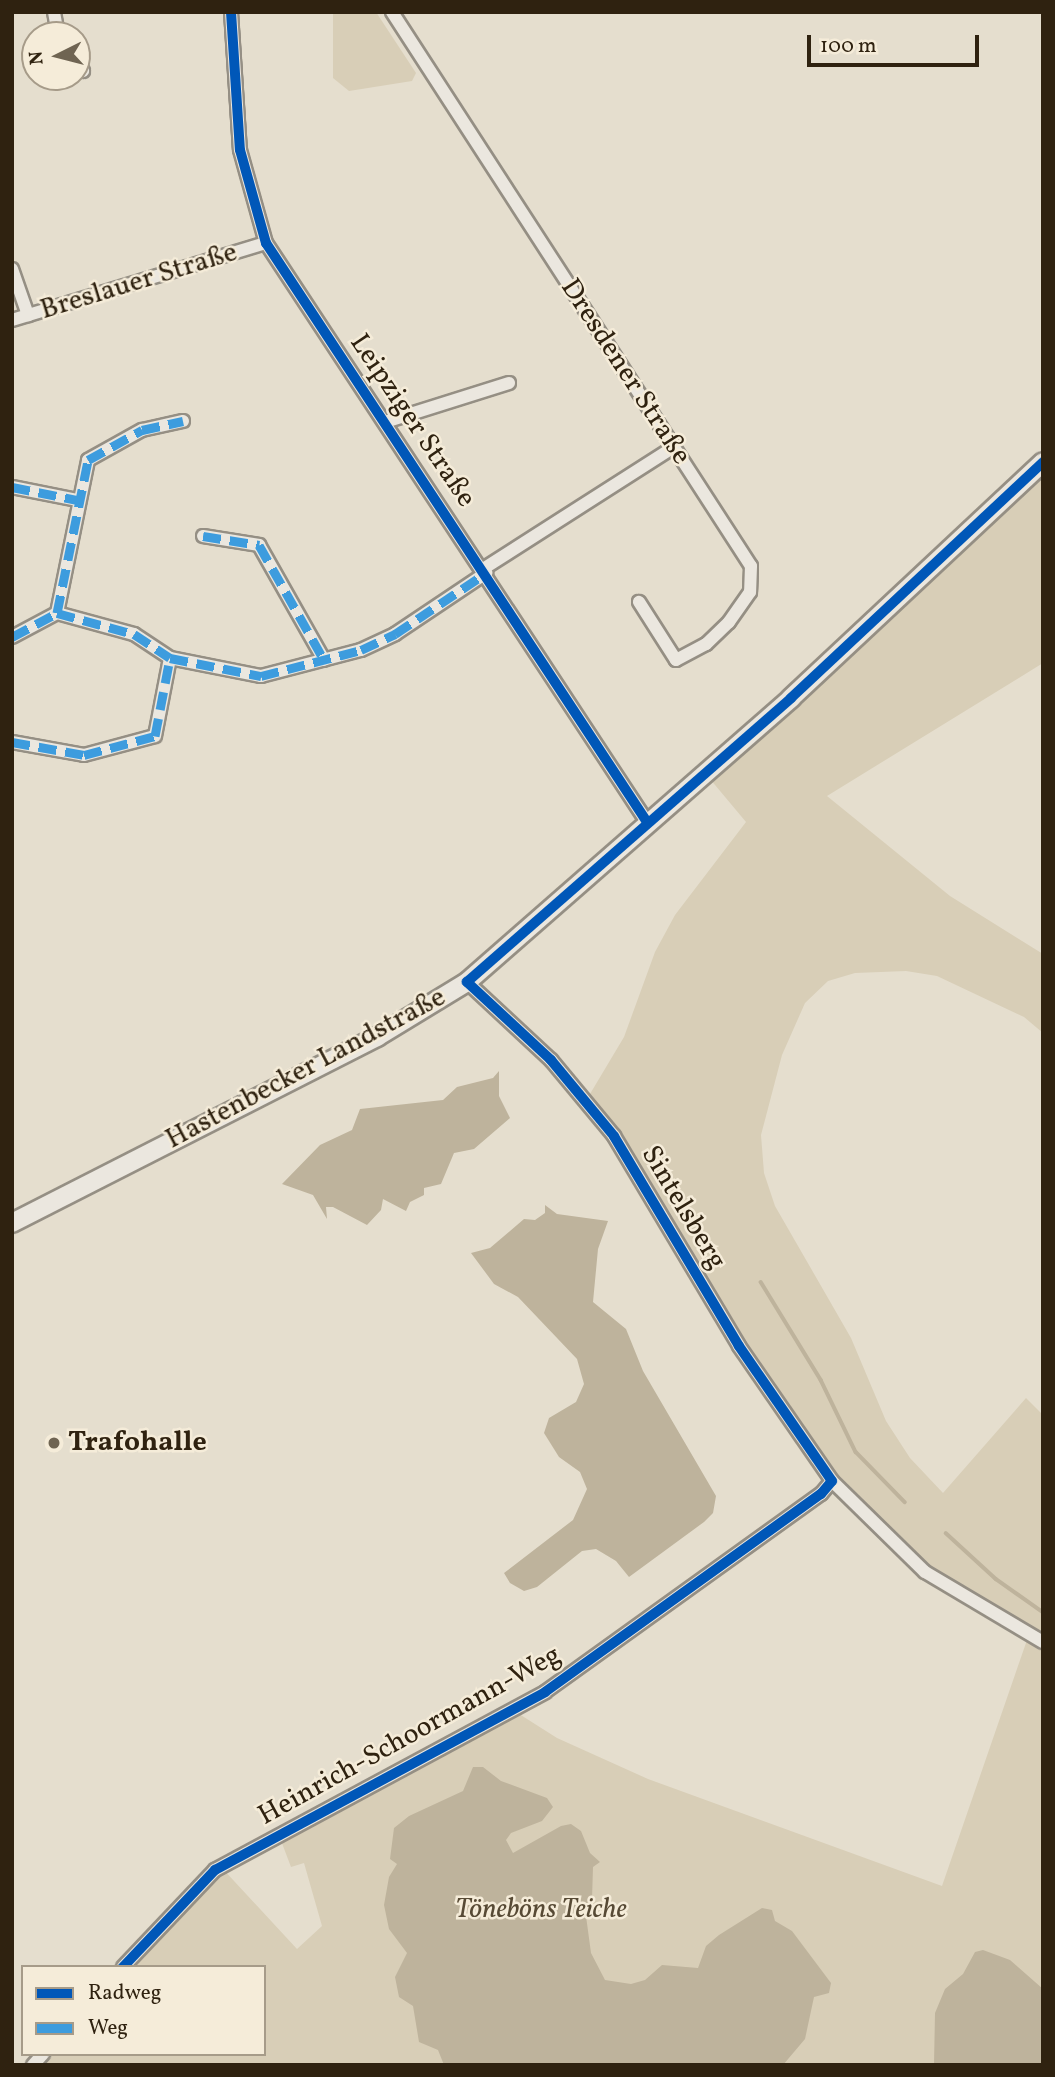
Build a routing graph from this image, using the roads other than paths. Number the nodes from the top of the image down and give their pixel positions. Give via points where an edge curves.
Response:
1 (231, 12) edge
2 (392, 12) edge
3 (266, 243) junction
4 (12, 269) edge
5 (28, 316) junction
6 (12, 320) edge
7 (509, 383) dead end
8 (183, 421) dead end
9 (385, 422) junction
10 (674, 447) junction
11 (1043, 462) edge
12 (12, 487) edge
13 (77, 500) junction
14 (203, 536) dead end
15 (484, 571) junction
16 (639, 602) dead end
17 (57, 613) junction
18 (12, 637) edge
19 (170, 658) junction
20 (324, 660) junction
21 (12, 742) edge
22 (648, 822) junction
23 (467, 982) junction
24 (12, 1223) edge
25 (832, 1481) junction
26 (1043, 1642) edge
27 (125, 1965) edge

1 - 3 street, Leipziger Straße via 240,150
2 - 10 street, Dresdener Straße
3 - 5 street, Breslauer Straße
3 - 9 street, Leipziger Straße
4 - 5 street
5 - 6 street, Breslauer Straße
7 - 9 street, Leipziger Straße
8 - 13 street via 142,430 88,460
9 - 15 street, Leipziger Straße
10 - 15 street
10 - 16 street, Dresdener Straße via 751,566 750,592 706,644 676,660
11 - 22 main road, Hastenbecker Landstraße
12 - 13 street
13 - 17 street
14 - 20 street via 258,545
15 - 20 street via 395,634
15 - 22 street, Leipziger Straße
17 - 18 street
17 - 19 street via 134,634
19 - 20 street via 261,676
19 - 21 street via 155,736 84,755
22 - 23 main road, Hastenbecker Landstraße
23 - 24 main road, Hastenbecker Landstraße via 377,1037
23 - 25 street, Sintelsberg via 551,1060 614,1136 739,1346
25 - 26 street, Sintelsberg via 925,1572
25 - 27 street, Heinrich-Schoormann-Weg via 821,1494 545,1692 215,1870

